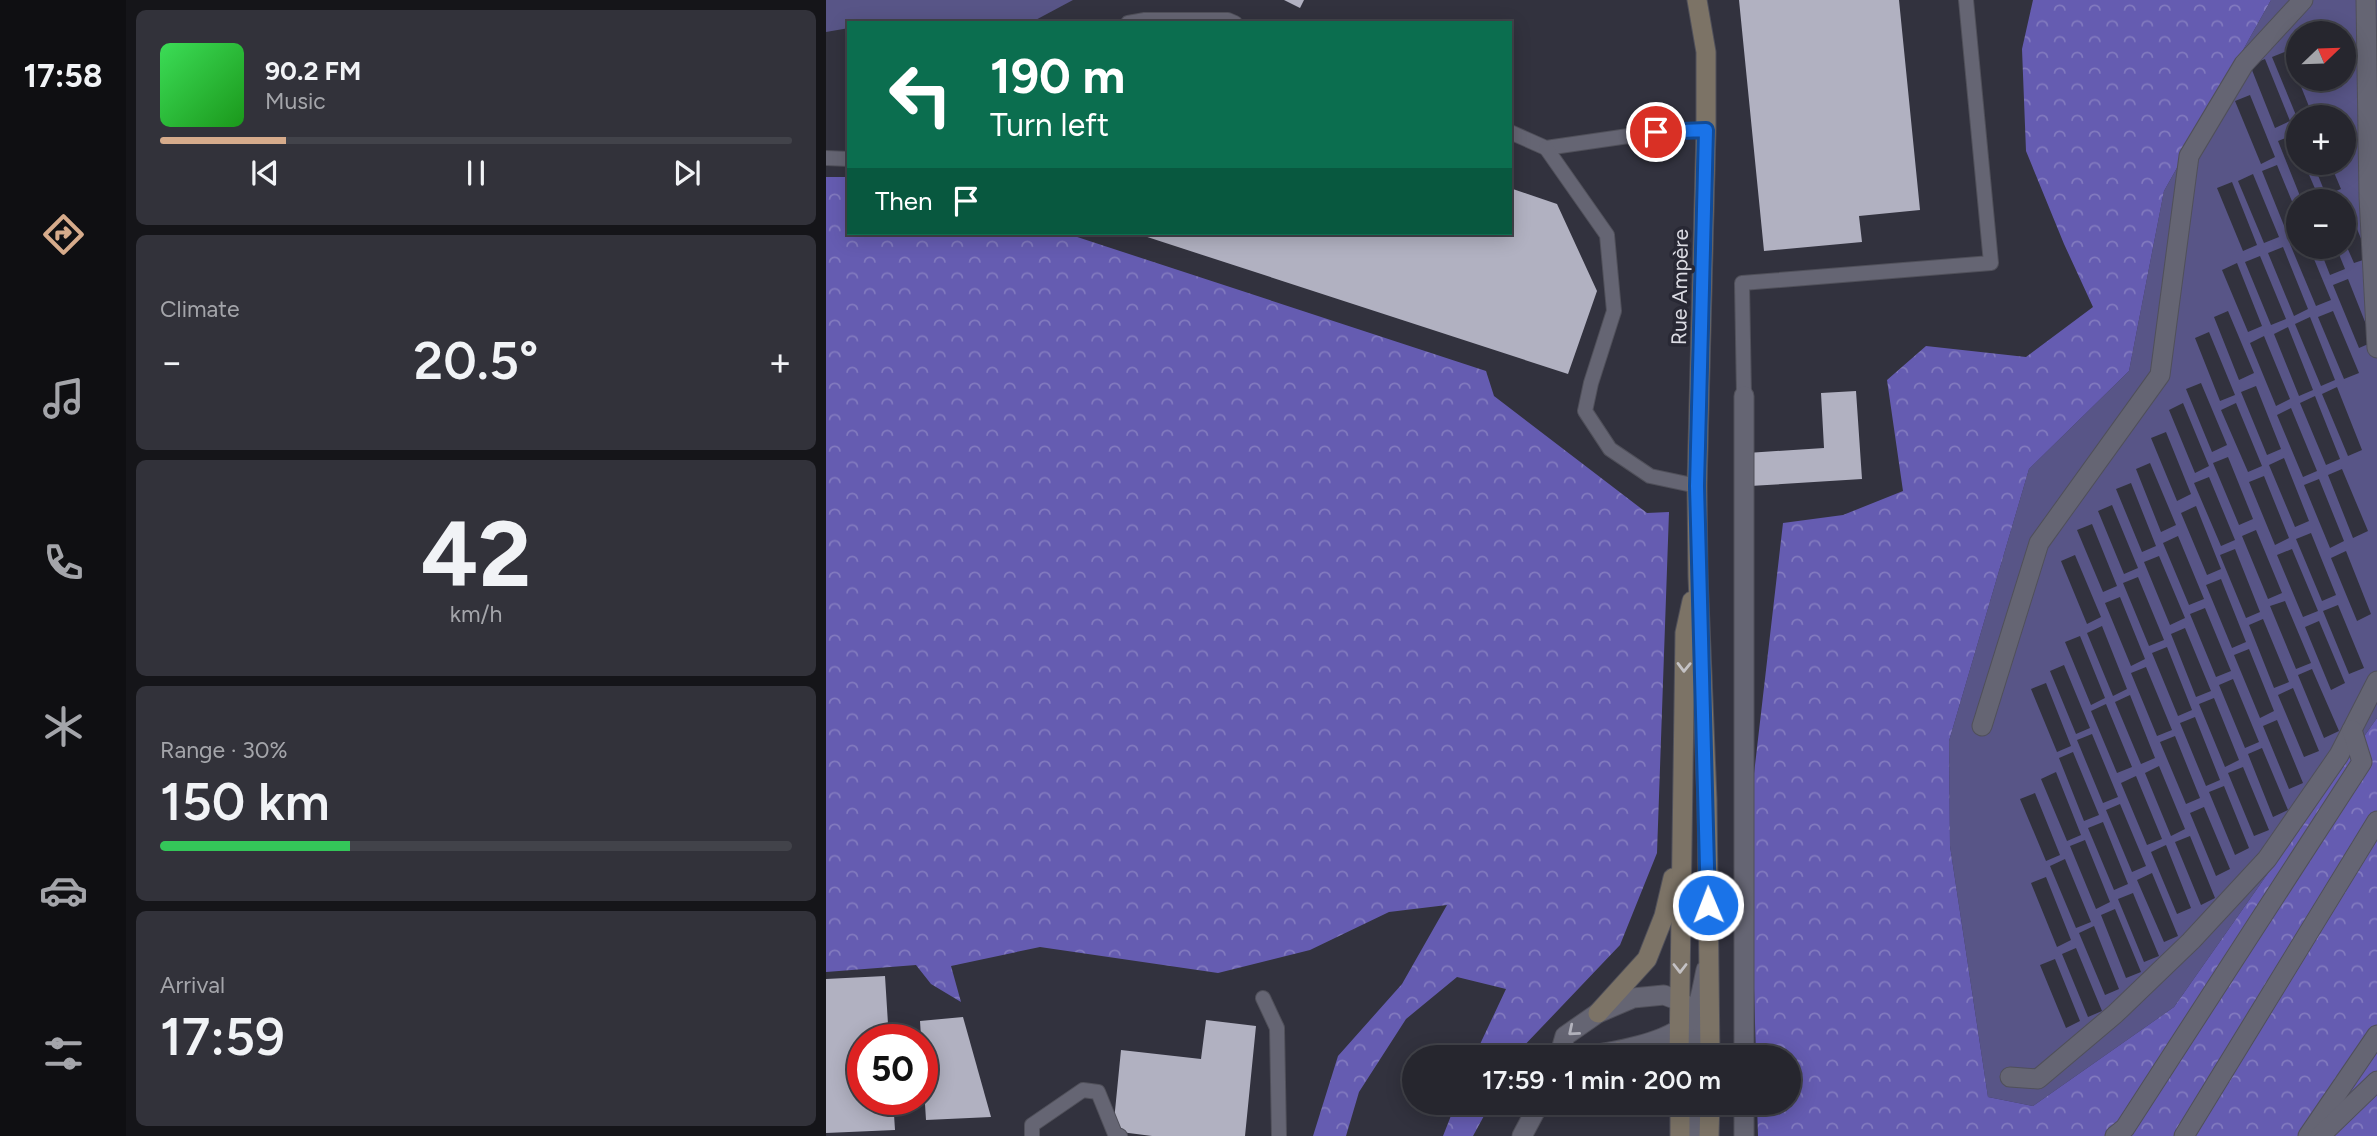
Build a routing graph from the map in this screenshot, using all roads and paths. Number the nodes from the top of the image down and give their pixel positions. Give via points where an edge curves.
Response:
1 (1697, 0) edge
2 (1966, 0) edge
3 (2303, 0) edge
4 (2366, 0) edge
5 (1139, 21) edge
6 (1230, 21) edge
7 (1706, 130) junction
8 (1512, 133) edge
9 (1546, 148) junction
10 (826, 158) edge
11 (847, 159) edge
12 (2377, 348) edge
13 (1744, 396) joint
14 (1697, 486) junction
15 (1698, 576) junction
16 (2377, 681) edge
17 (1982, 726) dead end
18 (2352, 730) junction
19 (2377, 821) edge
20 (1682, 847) junction
21 (1709, 957) junction
22 (1263, 998) dead end
23 (1688, 1006) junction
24 (1598, 1013) junction
25 (1678, 1031) junction
26 (2377, 1035) edge
27 (1562, 1045) edge
28 (1646, 1045) edge
29 (1679, 1045) edge
30 (1694, 1045) edge
31 (1710, 1045) edge
32 (1744, 1045) edge
33 (2010, 1077) dead end
34 (2377, 1081) edge
35 (1534, 1115) edge
36 (1680, 1115) edge
37 (1697, 1115) edge
38 (1710, 1115) edge
39 (1744, 1115) edge
40 (1032, 1136) edge
41 (1120, 1136) edge
42 (1279, 1136) edge
43 (1522, 1136) edge
44 (1680, 1136) edge
45 (1697, 1136) edge
46 (1709, 1136) edge
47 (1744, 1136) edge
48 (2115, 1136) edge
49 (2184, 1136) edge
50 (2308, 1136) edge
51 (2320, 1136) edge

1 - 7 main road, Rue Ampère via 1706,52
2 - 13 lane via 1991,263 1742,283
3 - 17 street via 2244,64 2189,156 2160,375 2039,543
4 - 12 street
5 - 6 lane
7 - 9 lane via 1656,132
7 - 14 main road, Rue Ampère
8 - 9 lane
9 - 14 lane via 1607,235 1614,311 1585,411 1610,449 1650,476
10 - 11 lane
13 - 32 street
14 - 15 main road, Rue Ampère
15 -> 20 main road, Rue Ampère via 1685,633
15 - 21 main road, Rue Ampère
16 - 18 street
18 - 33 street via 2267,859 2192,941 2038,1079
18 - 48 street via 2362,762 2125,1128
19 - 49 street
20 -> 23 main road, Rue Ampère
20 - 24 main road via 1664,916 1647,958
21 - 23 street
21 - 31 main road, Rue Ampère
22 - 42 lane via 1277,1028
23 - 24 street via 1664,996 1633,998
23 - 25 main road, Rue Ampère
23 - 30 street
24 -> 27 street via 1565,1036
25 - 28 street
25 - 29 main road, Rue Ampère
26 - 50 street
34 - 51 street
35 - 43 street
36 - 44 main road
37 - 45 street
38 - 46 main road
39 - 47 street
40 - 41 lane via 1032,1125 1083,1090 1098,1092 1115,1134

